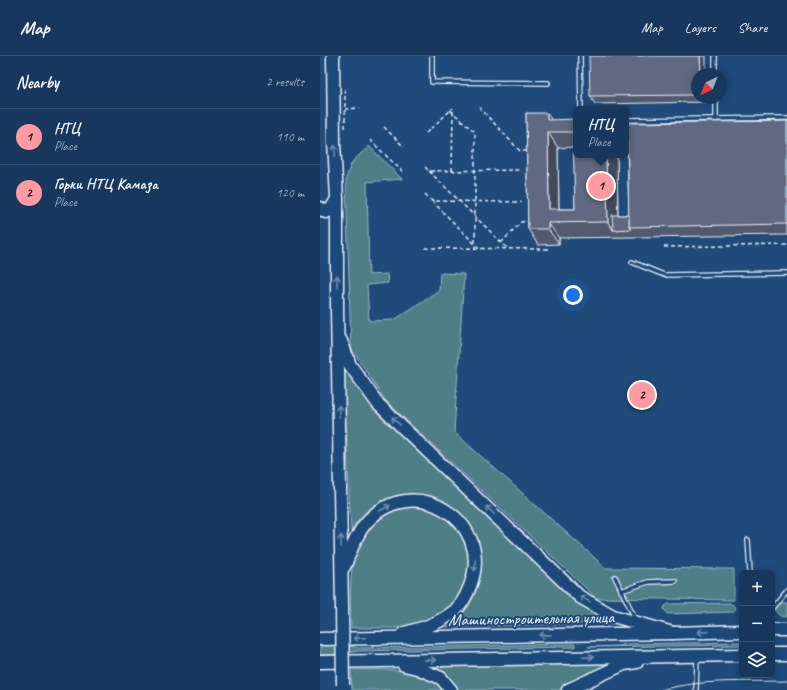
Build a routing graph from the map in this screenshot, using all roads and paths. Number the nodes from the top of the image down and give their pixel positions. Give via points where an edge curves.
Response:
1 (333, 56) edge
2 (432, 56) edge
3 (580, 56) edge
4 (715, 56) edge
5 (715, 68) edge
6 (548, 83) dead end
7 (345, 89) dead end
8 (716, 104) edge
9 (581, 106) edge
10 (479, 107) dead end
11 (345, 108) junction
12 (360, 108) dead end
13 (450, 110) junction
14 (453, 113) junction
15 (787, 118) edge
16 (716, 119) junction
17 (629, 120) edge
18 (384, 127) dead end
19 (345, 128) dead end
20 (426, 133) dead end
21 (370, 140) dead end
22 (404, 147) dead end
23 (531, 151) edge
24 (424, 167) dead end
25 (475, 170) junction
26 (521, 170) dead end
27 (428, 171) junction
28 (452, 171) junction
29 (405, 174) dead end
30 (425, 194) dead end
31 (337, 199) junction
32 (432, 201) junction
33 (459, 201) junction
34 (475, 202) junction
35 (522, 202) dead end
36 (320, 208) edge
37 (475, 217) junction
38 (532, 221) edge
39 (501, 242) junction
40 (475, 244) junction
41 (787, 245) edge
42 (664, 247) dead end
43 (425, 248) dead end
44 (475, 249) junction
45 (480, 249) junction
46 (508, 249) junction
47 (549, 249) dead end
48 (632, 262) dead end
49 (787, 273) edge
50 (337, 310) junction
51 (748, 540) dead end
52 (750, 570) edge
53 (341, 574) junction
54 (615, 577) dead end
55 (675, 581) dead end
56 (787, 590) edge
57 (621, 591) junction
58 (774, 606) edge
59 (637, 623) junction
60 (775, 630) edge
61 (787, 630) edge
62 (739, 631) edge
63 (672, 633) junction
64 (388, 638) junction
65 (320, 639) edge
66 (775, 654) edge
67 (787, 654) edge
68 (739, 655) edge
69 (675, 656) junction
70 (697, 656) junction
71 (387, 661) junction
72 (320, 662) edge
73 (343, 688) edge
74 (451, 690) edge
75 (568, 690) edge
76 (696, 690) edge

31 -> 1 main road
2 - 6 lane via 432,82
3 - 9 lane
4 - 5 lane
7 - 11 path
8 - 16 lane
10 - 23 path via 520,151
11 - 12 path
11 - 19 path
13 - 14 path
13 - 14 path via 453,108
13 - 20 path
14 - 25 path via 475,132
14 - 28 path
15 - 16 lane
16 - 17 lane
18 - 22 path
21 - 29 path
24 - 27 path
25 - 26 path
25 - 28 path
25 - 34 path
27 - 28 path
27 - 33 path
30 - 32 path
31 - 36 main road via 326,212
50 -> 31 main road
32 - 33 path
32 - 40 path
33 - 34 path
33 - 37 path
34 - 35 path
34 - 37 path
37 - 39 path
37 - 40 path
38 - 39 path via 521,222
39 - 46 path
40 - 44 path
40 - 45 path
41 - 42 path
43 - 44 path
44 - 45 path
45 - 46 path
46 - 47 path
48 - 49 lane via 664,275
53 -> 50 main road
59 -> 50 main road via 613,616 580,597 378,404 350,365 342,343
51 - 52 lane
53 -> 64 main road via 365,524 382,508 406,500 429,502 451,513 467,531 476,554 474,577 466,597 451,614 430,626
53 - 73 main road, bridge
54 - 57 lane
55 - 57 lane via 648,582
56 - 58 lane
57 - 59 lane
59 - 63 main road
60 - 61 main road
62 -> 63 main road, Машиностроительная улица
63 -> 64 main road, Машиностроительная улица
64 -> 65 main road, Машиностроительная улица
66 - 67 main road
68 - 70 main road
69 - 70 main road
71 -> 69 main road
69 - 75 main road via 624,664
70 - 76 lane
71 - 72 main road
71 - 74 main road via 417,668 441,678

